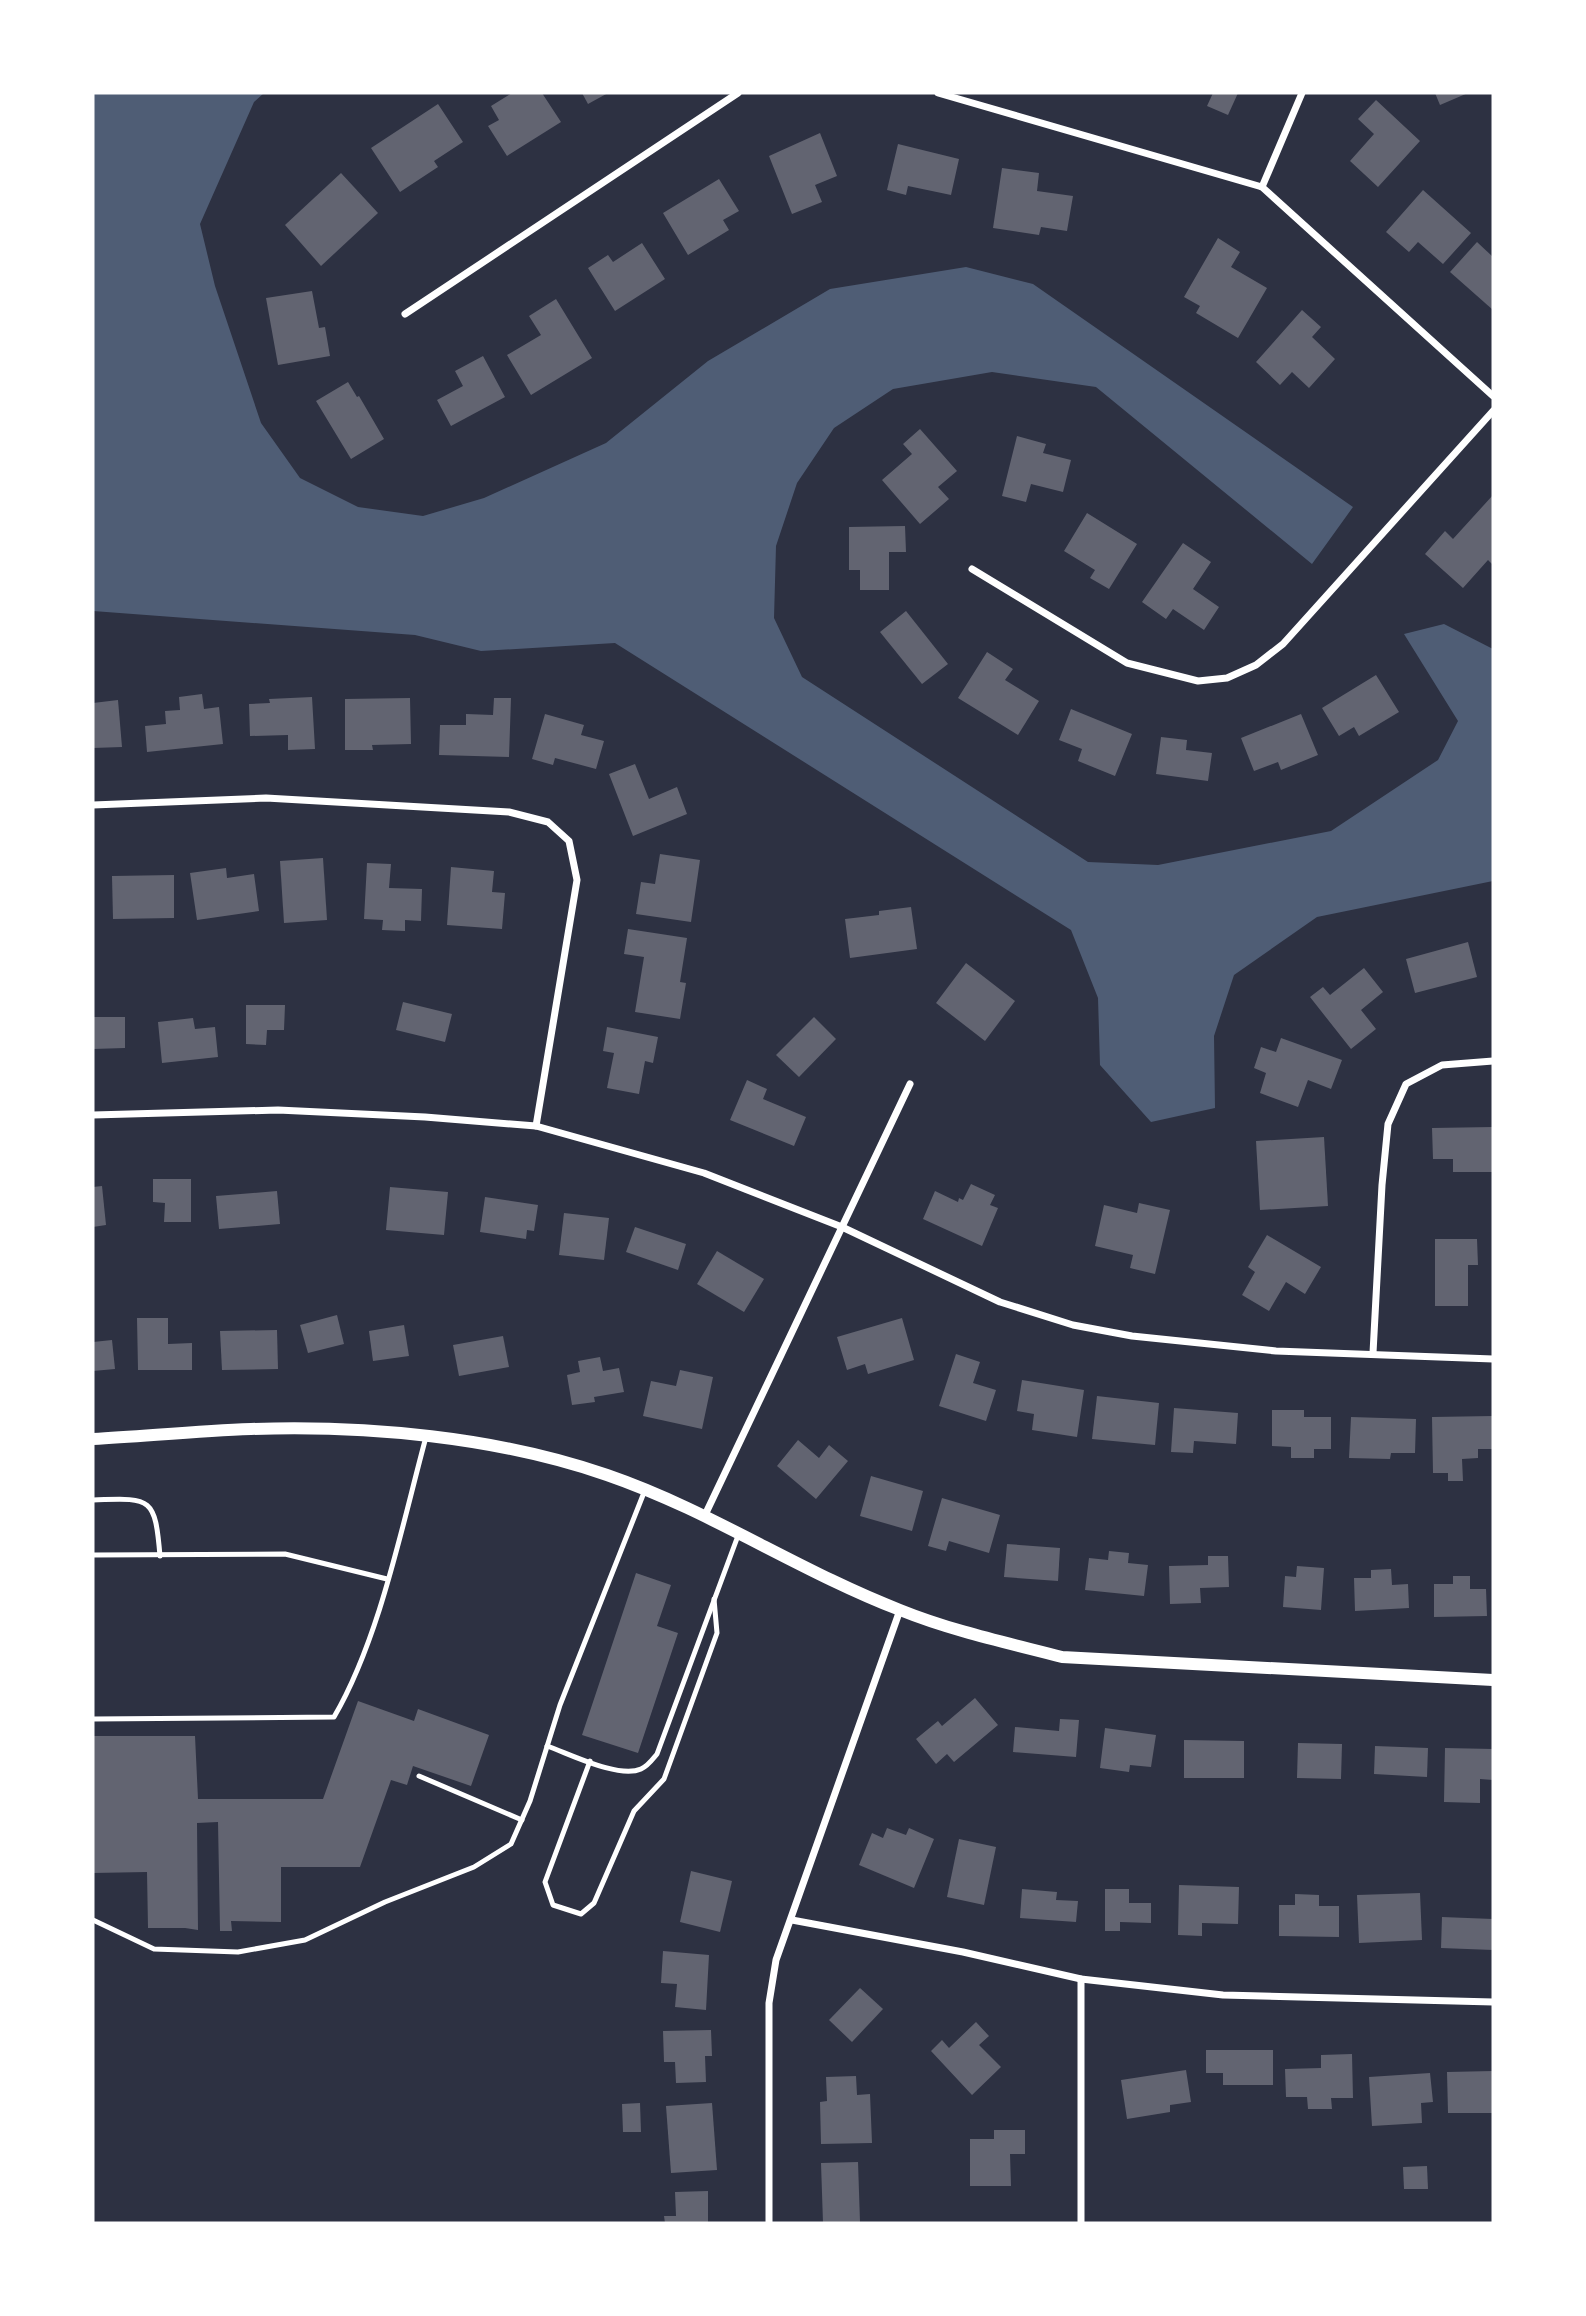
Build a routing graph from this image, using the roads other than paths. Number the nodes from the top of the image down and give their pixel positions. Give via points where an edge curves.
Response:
1 (738, 93) edge
2 (938, 93) edge
3 (1302, 93) edge
4 (1262, 187) junction
5 (405, 314) dead end
6 (1493, 396) edge
7 (1493, 411) edge
8 (972, 569) dead end
9 (93, 805) edge
10 (1493, 1061) edge
11 (910, 1084) dead end
12 (93, 1115) edge
13 (536, 1126) junction
14 (842, 1227) junction
15 (1373, 1353) junction
16 (1493, 1359) edge
17 (426, 1437) junction
18 (93, 1439) edge
19 (645, 1490) junction
20 (93, 1500) edge
21 (705, 1515) junction
22 (739, 1533) junction
23 (93, 1555) edge
24 (160, 1556) junction
25 (387, 1579) junction
26 (714, 1599) junction
27 (900, 1610) junction
28 (1493, 1680) edge
29 (93, 1719) edge
30 (547, 1746) junction
31 (590, 1761) junction
32 (419, 1776) dead end
33 (522, 1820) junction
34 (93, 1920) edge
35 (792, 1920) junction
36 (1081, 1979) junction
37 (1493, 2002) edge
38 (769, 2223) edge
39 (1081, 2223) edge

1 - 5 street
2 - 4 street
3 - 4 street
4 - 6 street
7 - 8 street via 1283,644 1256,665 1227,678 1198,681 1127,663
9 - 13 street via 266,798 509,812 548,822 569,841 577,880
10 - 15 street via 1442,1065 1406,1084 1388,1124
11 - 14 street
12 - 13 street via 278,1110
13 - 14 street via 704,1173
14 - 15 street via 1000,1303 1073,1325 1276,1351
14 - 21 street
15 - 16 street
17 - 18 street via 253,1429
17 - 19 street via 503,1446
17 - 25 lane
19 - 21 street
19 - 30 lane
20 - 24 lane via 135,1500 150,1508 158,1528
21 - 22 street
22 - 26 lane
22 - 27 street
23 - 24 lane
24 - 25 lane via 285,1554
25 - 29 lane via 349,1690 334,1717
26 - 31 lane via 651,1762 627,1772
26 - 31 lane via 717,1633 664,1779 634,1811 594,1903 581,1914 553,1905 545,1882
27 - 28 street via 1062,1657
27 - 35 street
30 - 31 lane
30 - 33 lane
32 - 33 lane
33 - 34 lane via 511,1844 474,1867 384,1902 306,1940 238,1952 154,1949
35 - 36 street
35 - 38 street via 776,1961 769,2003
36 - 37 street via 1223,1994
36 - 39 street

